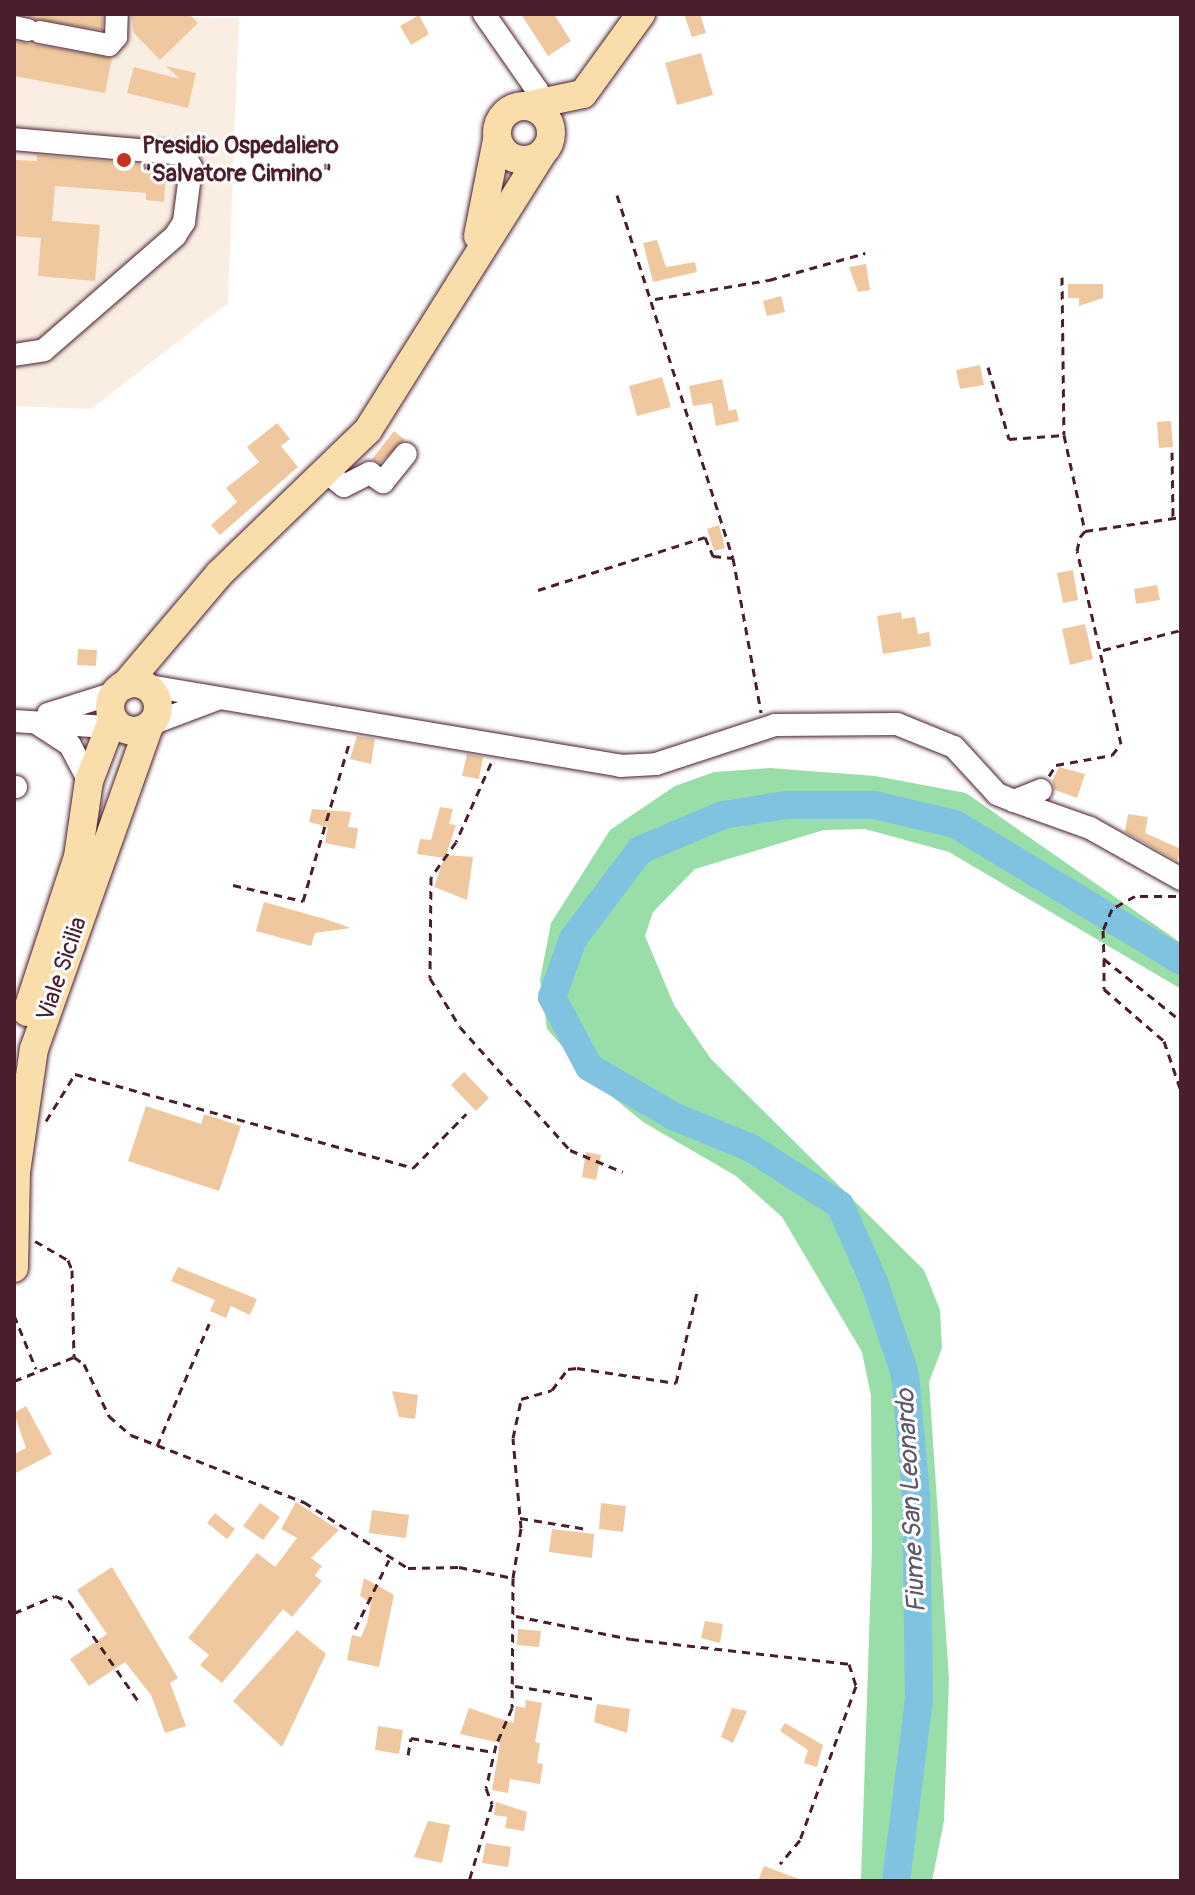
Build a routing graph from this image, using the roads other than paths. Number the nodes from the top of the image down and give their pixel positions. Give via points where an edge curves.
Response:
1 (117, 14) edge
2 (484, 14) edge
3 (641, 14) edge
4 (27, 30) edge
5 (609, 64) junction
6 (538, 105) junction
7 (14, 139) edge
8 (497, 140) junction
9 (544, 152) junction
10 (471, 260) junction
11 (14, 355) edge
12 (406, 454) dead end
13 (329, 474) junction
14 (232, 696) junction
15 (135, 708) junction
16 (21, 721) edge
17 (89, 781) junction
18 (1041, 790) road end
19 (1014, 801) junction
20 (1181, 879) edge
21 (14, 1057) edge
22 (14, 1268) edge

1 - 4 street via 116,37 109,45
2 - 6 street via 507,51 518,85
3 - 5 main road
5 - 6 main road via 583,94
5 - 9 main road via 591,98
6 - 8 main road via 499,121
6 - 9 main road
7 - 11 street via 184,154 191,167 184,222 175,236 44,350
8 - 9 main road via 515,160
8 - 10 main road
9 - 10 main road
10 - 13 main road via 368,430
12 - 13 street via 383,482 370,473 344,486
13 - 15 main road via 250,542 185,619
14 - 15 street
14 - 15 street
14 - 19 street via 582,762 656,764 764,727 897,724 954,747 980,779
15 - 16 street
15 - 16 street
15 - 17 main road, Viale Sicilia
15 - 22 main road, Viale Sicilia via 34,1049 16,1172
16 - 17 street via 70,745
17 - 21 main road, Viale Sicilia via 78,857
18 - 19 street
19 - 20 street via 1090,828

